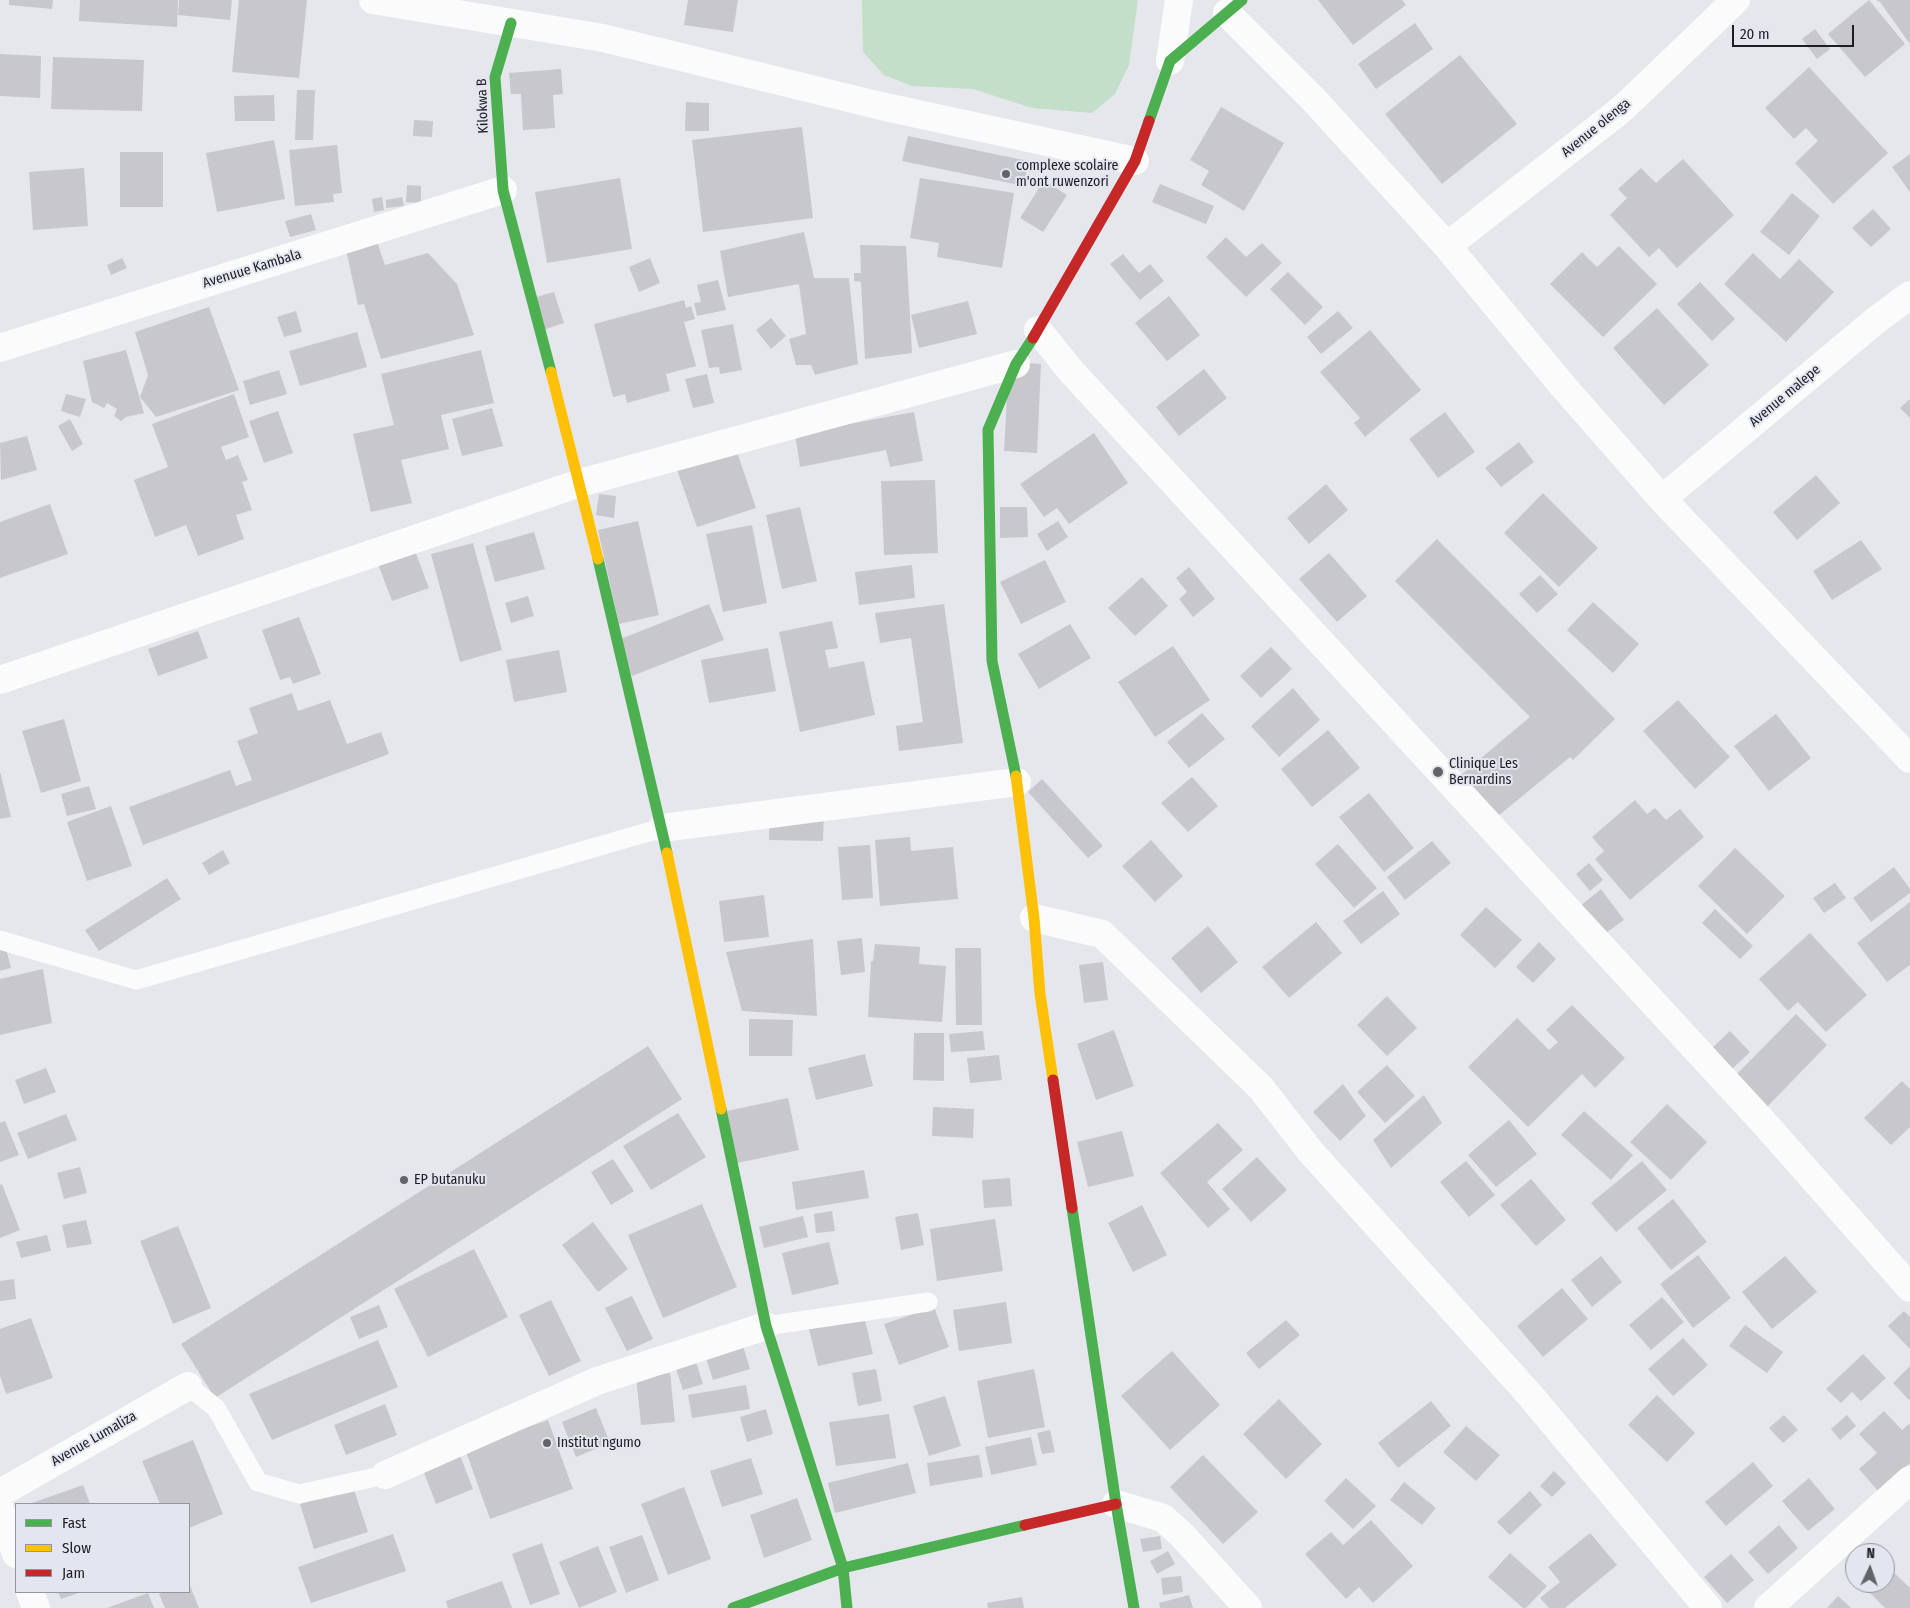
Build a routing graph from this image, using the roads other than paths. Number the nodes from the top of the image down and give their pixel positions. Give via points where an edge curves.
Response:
1 (373, 0) edge
2 (1179, 0) edge
3 (1736, 0) edge
4 (1234, 7) edge
5 (511, 23) junction
6 (1170, 61) junction
7 (1135, 161) junction
8 (503, 190) junction
9 (1447, 246) junction
10 (1910, 295) edge
11 (1038, 330) junction
12 (0, 348) edge
13 (1016, 364) junction
14 (580, 483) junction
15 (1662, 499) junction
16 (0, 680) edge
17 (1910, 758) edge
18 (1017, 782) junction
19 (662, 828) junction
20 (1034, 918) junction
21 (0, 940) edge
22 (1910, 1288) edge
23 (928, 1302) dead end
24 (766, 1326) junction
25 (188, 1386) joint
26 (385, 1475) joint
27 (1910, 1480) edge
28 (0, 1493) edge
29 (1116, 1504) junction
30 (0, 1510) edge
31 (15, 1551) edge
32 (844, 1568) junction
33 (30, 1593) edge
34 (36, 1608) edge
35 (733, 1608) edge
36 (848, 1608) edge
37 (1134, 1608) edge
38 (1248, 1608) edge
39 (1708, 1608) edge
40 (1768, 1608) edge

1 - 5 street
2 - 6 street
3 - 9 street, Avenue olenga via 1622,109
4 - 6 street
4 - 9 street
5 - 7 street via 603,38 881,106
5 - 8 street, Kilokwa B via 495,77
6 - 7 street
7 - 11 street
8 - 12 street, Avenuue Kambala
8 - 14 street, Kilokwa B
9 - 15 street
10 - 15 street, Avenue malepe
11 - 13 street
11 - 22 street via 1071,370 1765,1124
13 - 14 street
13 - 18 street via 988,430 992,660
14 - 16 street
14 - 19 street, Kilokwa B
15 - 17 street
18 - 19 street
18 - 20 street
19 - 21 lane via 136,980
19 - 24 street, Kilokwa B
20 - 29 street via 1040,994
20 - 39 street via 1102,934 1261,1088 1310,1151 1529,1394
23 - 24 lane
24 - 26 street via 597,1381
24 - 32 street, Kilokwa B
25 - 26 lane via 216,1408 258,1482 299,1494
25 - 28 street, Avenue Lumaliza
27 - 40 street
29 - 32 street
29 - 37 street
29 - 38 street via 1163,1518
30 - 31 street
32 - 35 street
32 - 36 street, Kilokwa B
33 - 34 street

